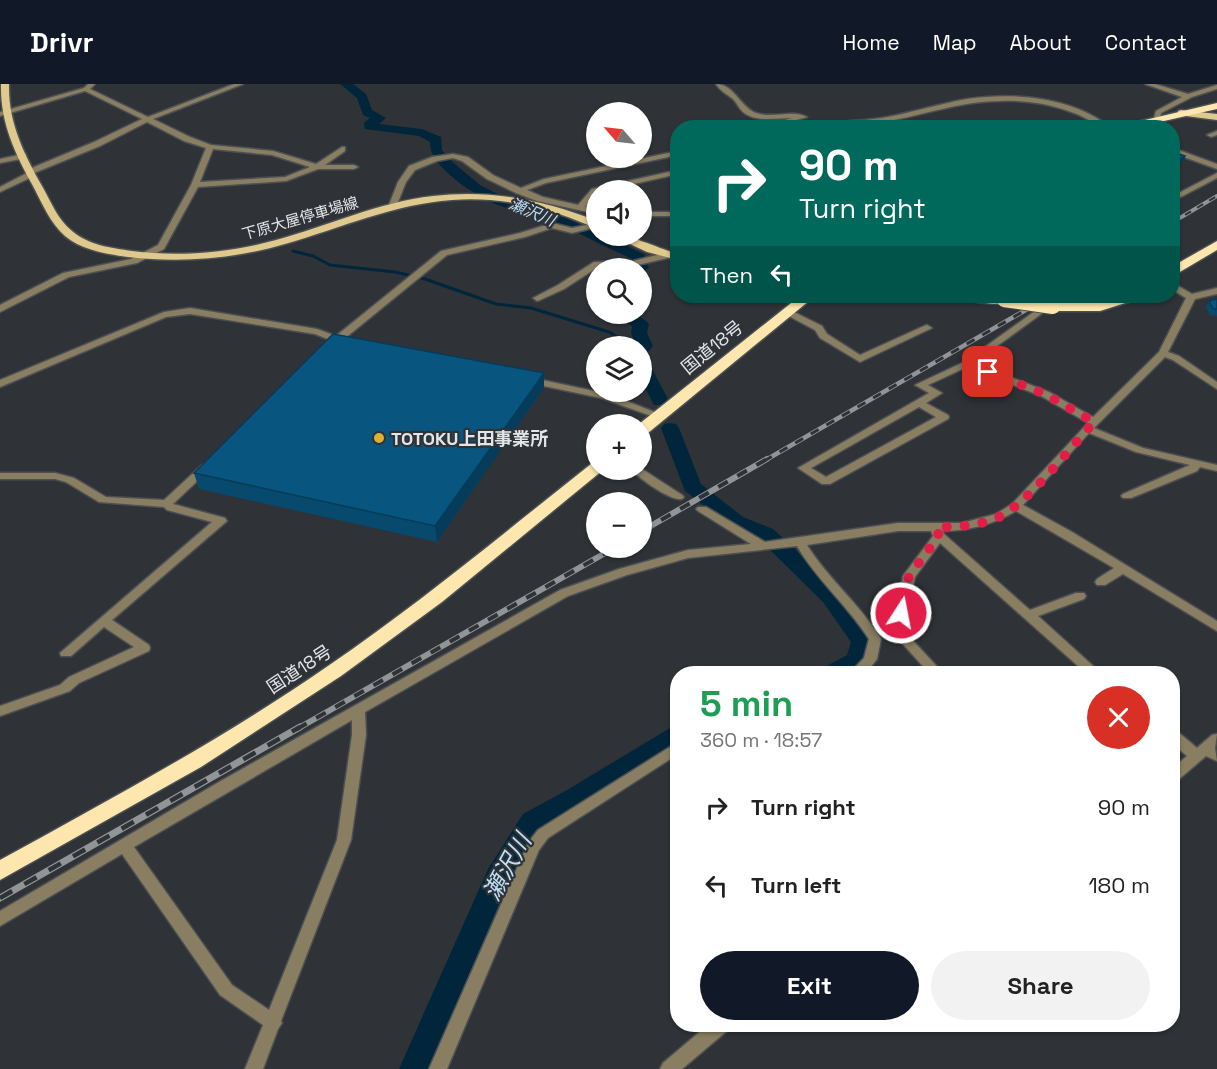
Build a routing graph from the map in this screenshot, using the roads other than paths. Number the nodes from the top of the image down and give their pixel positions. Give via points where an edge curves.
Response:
1 (5, 84) edge
2 (240, 84) edge
3 (719, 84) edge
4 (1148, 84) edge
5 (89, 86) edge
6 (1217, 87) edge
7 (1206, 91) junction
8 (1189, 96) junction
9 (1217, 96) edge
10 (1217, 106) edge
11 (1181, 113) junction
12 (2, 114) edge
13 (1217, 117) edge
14 (1157, 118) junction
15 (148, 119) junction
16 (792, 120) edge
17 (879, 120) edge
18 (1098, 120) edge
19 (1149, 120) edge
20 (210, 147) junction
21 (342, 149) dead end
22 (1180, 153) edge
23 (23, 156) junction
24 (670, 157) edge
25 (0, 161) edge
26 (317, 166) junction
27 (354, 167) dead end
28 (1217, 167) edge
29 (649, 169) junction
30 (670, 171) edge
31 (30, 173) junction
32 (1217, 175) edge
33 (195, 185) junction
34 (0, 190) edge
35 (519, 191) junction
36 (1180, 195) edge
37 (393, 205) junction
38 (580, 208) junction
39 (586, 209) edge
40 (652, 214) edge
41 (670, 214) edge
42 (586, 221) edge
43 (586, 228) edge
44 (1217, 245) edge
45 (646, 246) edge
46 (670, 255) edge
47 (144, 256) junction
48 (670, 257) edge
49 (1180, 265) edge
50 (1180, 290) edge
51 (1217, 291) edge
52 (1191, 297) junction
53 (537, 298) dead end
54 (799, 303) edge
55 (1025, 303) edge
56 (1112, 303) edge
57 (0, 309) edge
58 (788, 312) junction
59 (1038, 312) dead end
60 (927, 328) dead end
61 (341, 341) junction
62 (1163, 353) junction
63 (319, 356) edge
64 (967, 364) junction
65 (517, 378) edge
66 (0, 384) edge
67 (1217, 386) edge
68 (919, 403) junction
69 (660, 416) junction
70 (652, 422) edge
71 (1091, 425) junction
72 (874, 442) junction
73 (217, 456) edge
74 (1217, 460) edge
75 (1200, 465) junction
76 (1217, 468) edge
77 (586, 475) edge
78 (0, 476) edge
79 (650, 480) edge
80 (1127, 496) dead end
81 (678, 497) dead end
82 (167, 504) junction
83 (1016, 506) junction
84 (702, 509) dead end
85 (937, 531) junction
86 (795, 543) junction
87 (768, 546) junction
88 (1122, 569) junction
89 (1101, 582) dead end
90 (1080, 596) dead end
91 (1028, 615) junction
92 (104, 621) junction
93 (1217, 627) edge
94 (66, 653) dead end
95 (866, 666) edge
96 (930, 666) edge
97 (1087, 666) edge
98 (0, 711) edge
99 (357, 711) junction
100 (1217, 739) edge
101 (1180, 740) edge
102 (670, 752) edge
103 (1207, 754) edge
104 (1180, 771) edge
105 (125, 846) junction
106 (0, 871) edge
107 (0, 919) edge
108 (274, 1023) junction
109 (713, 1032) edge
110 (254, 1069) edge
111 (438, 1069) edge
112 (669, 1069) edge

1 - 12 main road, 下原大屋停車場線
2 - 15 street
3 - 16 street via 750,113 804,117
4 - 8 street
5 - 12 street
5 - 15 street
6 - 7 street
7 - 8 street
7 - 9 street
8 - 14 street via 1158,112
10 - 11 highway
11 - 13 main road
11 - 14 highway
12 - 23 main road, 下原大屋停車場線
14 - 19 highway
15 - 20 street
15 - 31 street
17 - 18 street via 966,101 1005,99 1077,111
20 - 26 street via 273,153
20 - 33 street
21 - 26 street
22 - 28 street
23 - 25 street
23 - 31 main road, 下原大屋停車場線
24 - 29 street
26 - 27 street
26 - 33 street via 286,179
29 - 30 street
29 - 35 street via 544,181
29 - 38 street via 595,190
31 - 34 street
31 - 47 main road, 下原大屋停車場線 via 63,229 102,250
32 - 36 street
33 - 47 street via 161,247
35 - 37 street via 453,156 412,168
35 - 38 street
37 - 42 main road, 下原大屋停車場線 via 428,199 505,198 541,204
37 - 47 main road, 下原大屋停車場線 via 250,249 194,257
38 - 39 street
40 - 41 street
43 - 61 street via 572,231 552,225 444,253
44 - 49 highway
45 - 46 main road
47 - 57 street via 66,275
48 - 53 street via 607,267 597,264
50 - 52 street
51 - 52 street
52 - 62 street
54 - 58 highway, 国道18号
55 - 56 highway, bridge via 1100,307
58 - 60 street via 819,328 823,336 860,358
58 - 69 highway, 国道18号
59 - 64 street
61 - 63 street
61 - 66 street via 317,332 198,312 173,312
62 - 67 street
62 - 71 street
64 - 68 street via 920,385 936,393
64 - 71 street via 1045,394
65 - 69 street via 604,396
68 - 72 street
68 - 72 street via 944,417
69 - 70 highway, 国道18号
71 - 75 street via 1140,450
71 - 83 street
72 - 72 street via 803,468 826,482
73 - 82 street
74 - 75 street
75 - 76 street
75 - 80 street
77 - 106 highway, 国道18号 via 382,639 195,761
78 - 82 street via 55,476 70,480 103,500
79 - 81 street
82 - 92 street via 220,521
83 - 85 street via 981,523
83 - 88 street
84 - 87 street
85 - 86 street via 898,526
85 - 91 street
85 - 96 street via 909,576 898,632
86 - 87 street
86 - 95 street via 857,612 875,639 874,655
87 - 99 street via 688,554 564,593
88 - 89 street
88 - 93 street
90 - 91 street
91 - 97 street
92 - 94 street
92 - 98 street via 144,648 74,680 65,688
99 - 105 street
99 - 108 street via 359,735 344,840
100 - 103 street
101 - 103 street
102 - 111 street via 543,834 533,847
103 - 104 street
105 - 107 street
105 - 108 street via 226,990
108 - 110 street
109 - 112 street

